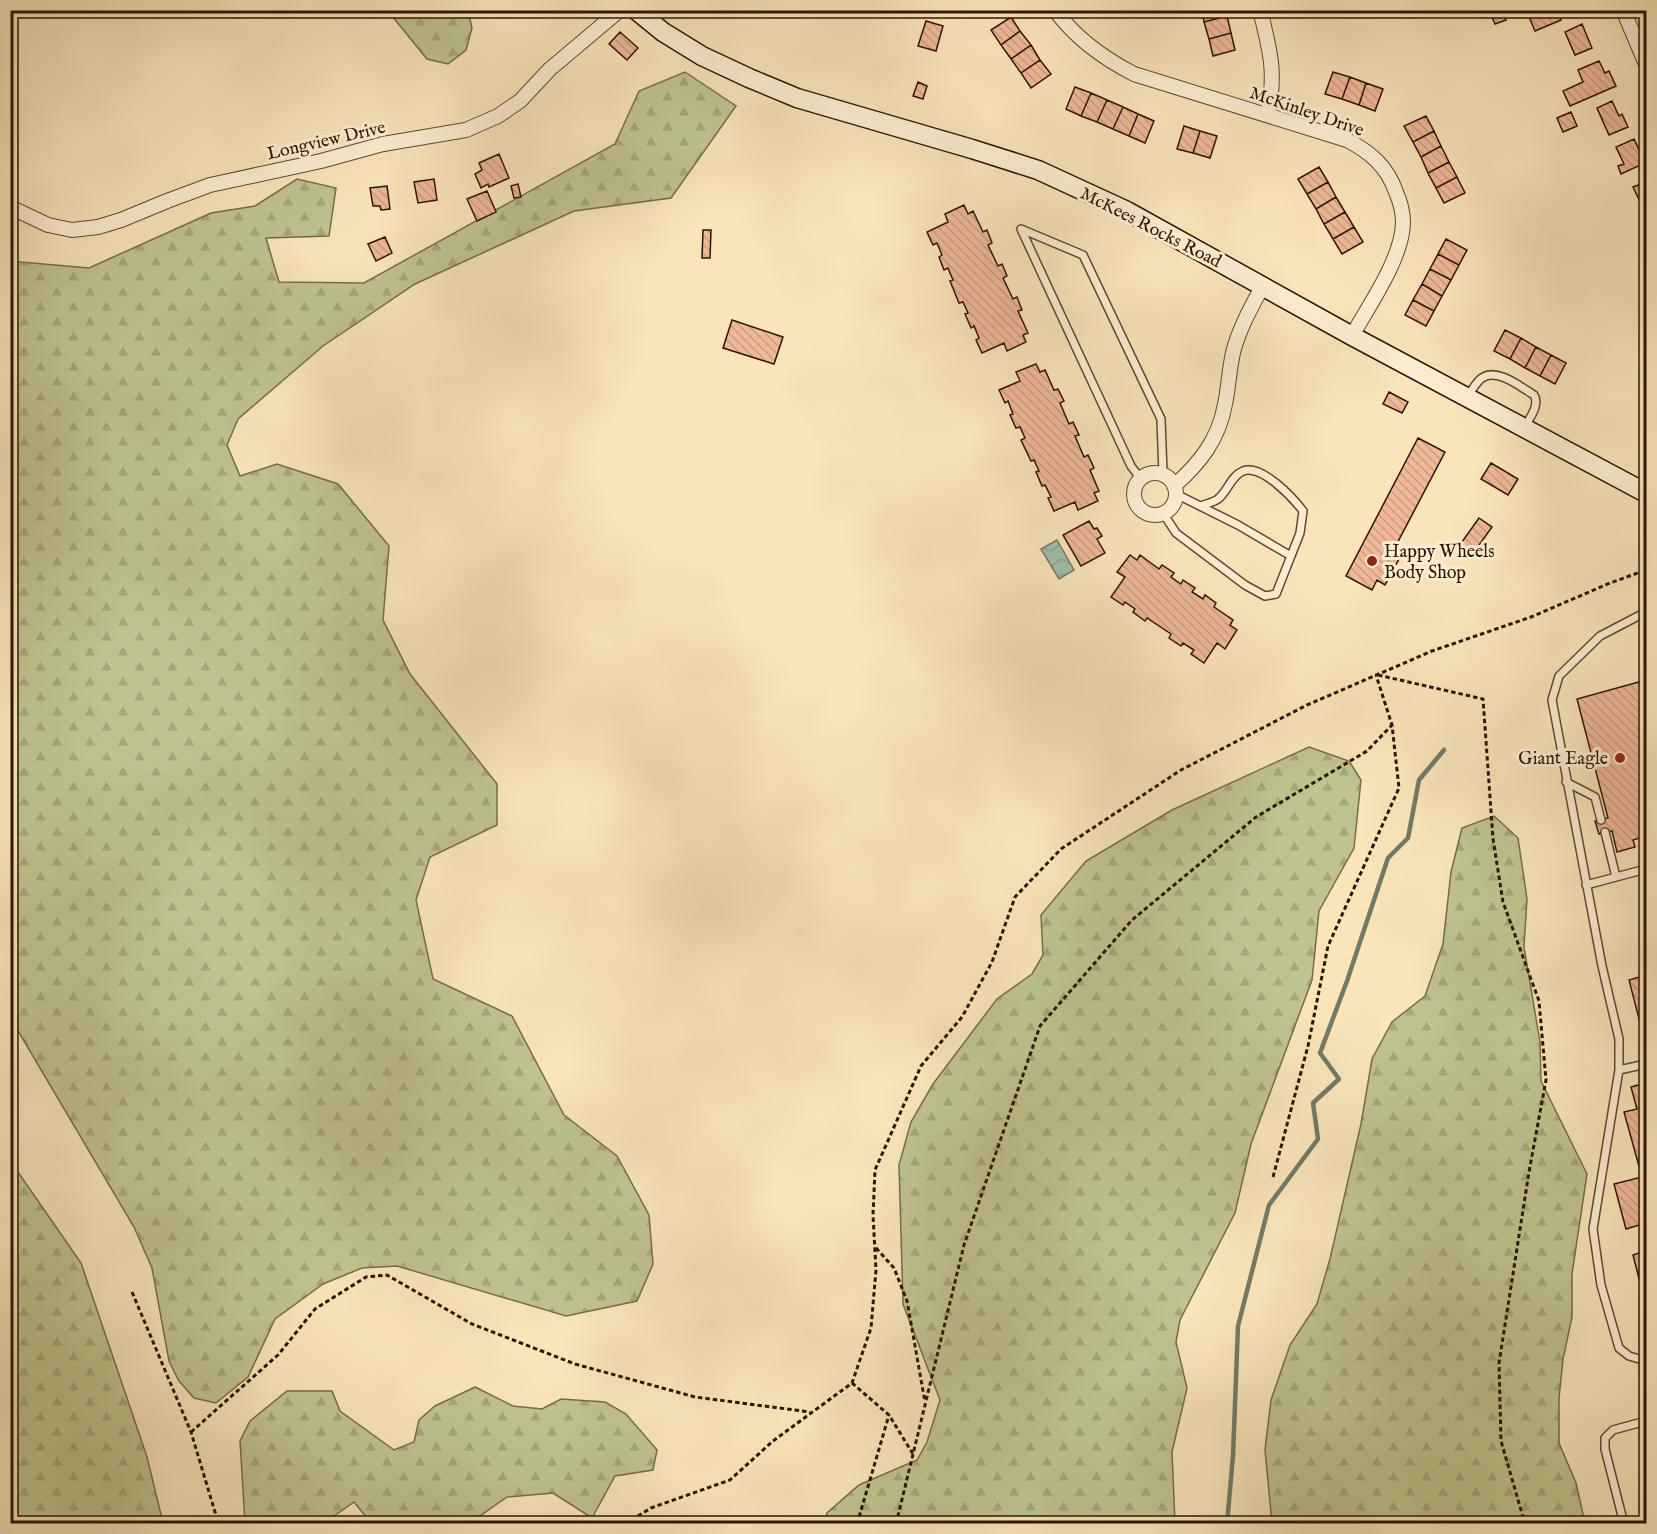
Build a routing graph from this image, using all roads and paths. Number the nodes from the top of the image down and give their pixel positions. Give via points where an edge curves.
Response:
1 (620, 10) edge
2 (636, 10) edge
3 (1055, 10) edge
4 (1260, 10) edge
5 (1623, 10) edge
6 (1647, 64) edge
7 (1267, 116) junction
8 (10, 207) edge
9 (1263, 285) junction
10 (1352, 336) junction
11 (1467, 396) junction
12 (1525, 427) junction
13 (1163, 474) junction
14 (1140, 478) junction
15 (1175, 490) junction
16 (1647, 493) edge
17 (1201, 506) junction
18 (1162, 513) junction
19 (1291, 556) junction
20 (1647, 570) edge
21 (1647, 612) edge
22 (1376, 675) junction
23 (1392, 725) junction
24 (1566, 782) junction
25 (1601, 820) dead end
26 (1605, 832) dead end
27 (1647, 869) edge
28 (1616, 877) junction
29 (1586, 885) junction
30 (1647, 1064) edge
31 (1618, 1070) junction
32 (1273, 1177) dead end
33 (875, 1247) junction
34 (132, 1292) dead end
35 (1647, 1361) edge
36 (852, 1383) junction
37 (925, 1405) junction
38 (812, 1413) junction
39 (889, 1415) junction
40 (1647, 1421) edge
41 (191, 1432) junction
42 (913, 1455) junction
43 (221, 1524) edge
44 (625, 1524) edge
45 (857, 1524) edge
46 (896, 1524) edge
47 (1525, 1524) edge
48 (1624, 1524) edge

1 - 8 street, Longview Drive via 550,69 520,101 466,130 383,144 210,185 98,227 72,230 48,225
2 - 9 street, McKees Rocks Road via 702,56 749,78 796,98 1038,170 1127,211
3 - 7 street, McKinley Drive via 1071,30 1108,61 1134,74
4 - 7 street via 1273,76
5 - 6 street
7 - 10 street, McKinley Drive via 1347,140 1381,164 1393,181 1403,224 1398,249
9 - 10 street, McKees Rocks Road
9 - 15 street via 1234,347 1218,431 1206,453
10 - 11 street, McKees Rocks Road
11 - 12 street, McKees Rocks Road
11 - 12 lane via 1482,377 1500,376 1537,399
12 - 16 street, McKees Rocks Road
13 - 14 street
13 - 14 lane via 1161,419 1083,255 1021,229
13 - 15 street
14 - 18 street via 1134,493 1140,508 1154,515
15 - 17 lane
15 - 18 street via 1174,502
17 - 19 lane
17 - 19 lane via 1218,499 1244,471 1257,472 1292,497 1303,511
18 - 19 lane via 1176,533 1265,596 1276,594
20 - 22 path
21 - 24 lane via 1600,636 1559,676 1552,700
22 - 23 path
22 - 33 path via 1307,705 1181,770 1061,849 1015,897 992,962 962,1017 921,1066 875,1170
22 - 47 path via 1483,699 1493,839 1503,902 1539,1001 1546,1080 1499,1363 1501,1441
23 - 32 path via 1399,788 1328,946 1308,1046
23 - 37 path via 1368,751 1256,817 1132,920 1040,1026 964,1245
24 - 25 lane via 1595,797
24 - 29 lane
26 - 28 lane
27 - 28 lane
28 - 29 lane
29 - 31 lane via 1619,1039
30 - 31 lane
31 - 35 lane via 1593,1229 1601,1285 1620,1348 1629,1356
33 - 36 path via 871,1328
33 - 37 path via 894,1268 907,1301
34 - 41 path
36 - 38 path
36 - 39 path
37 - 42 path
38 - 41 path via 695,1397 574,1364 472,1324 387,1275 366,1277 315,1309 278,1355
38 - 44 path via 730,1480 651,1508
39 - 42 path
39 - 45 path
40 - 48 lane via 1612,1430 1605,1438
41 - 43 path
42 - 46 path

